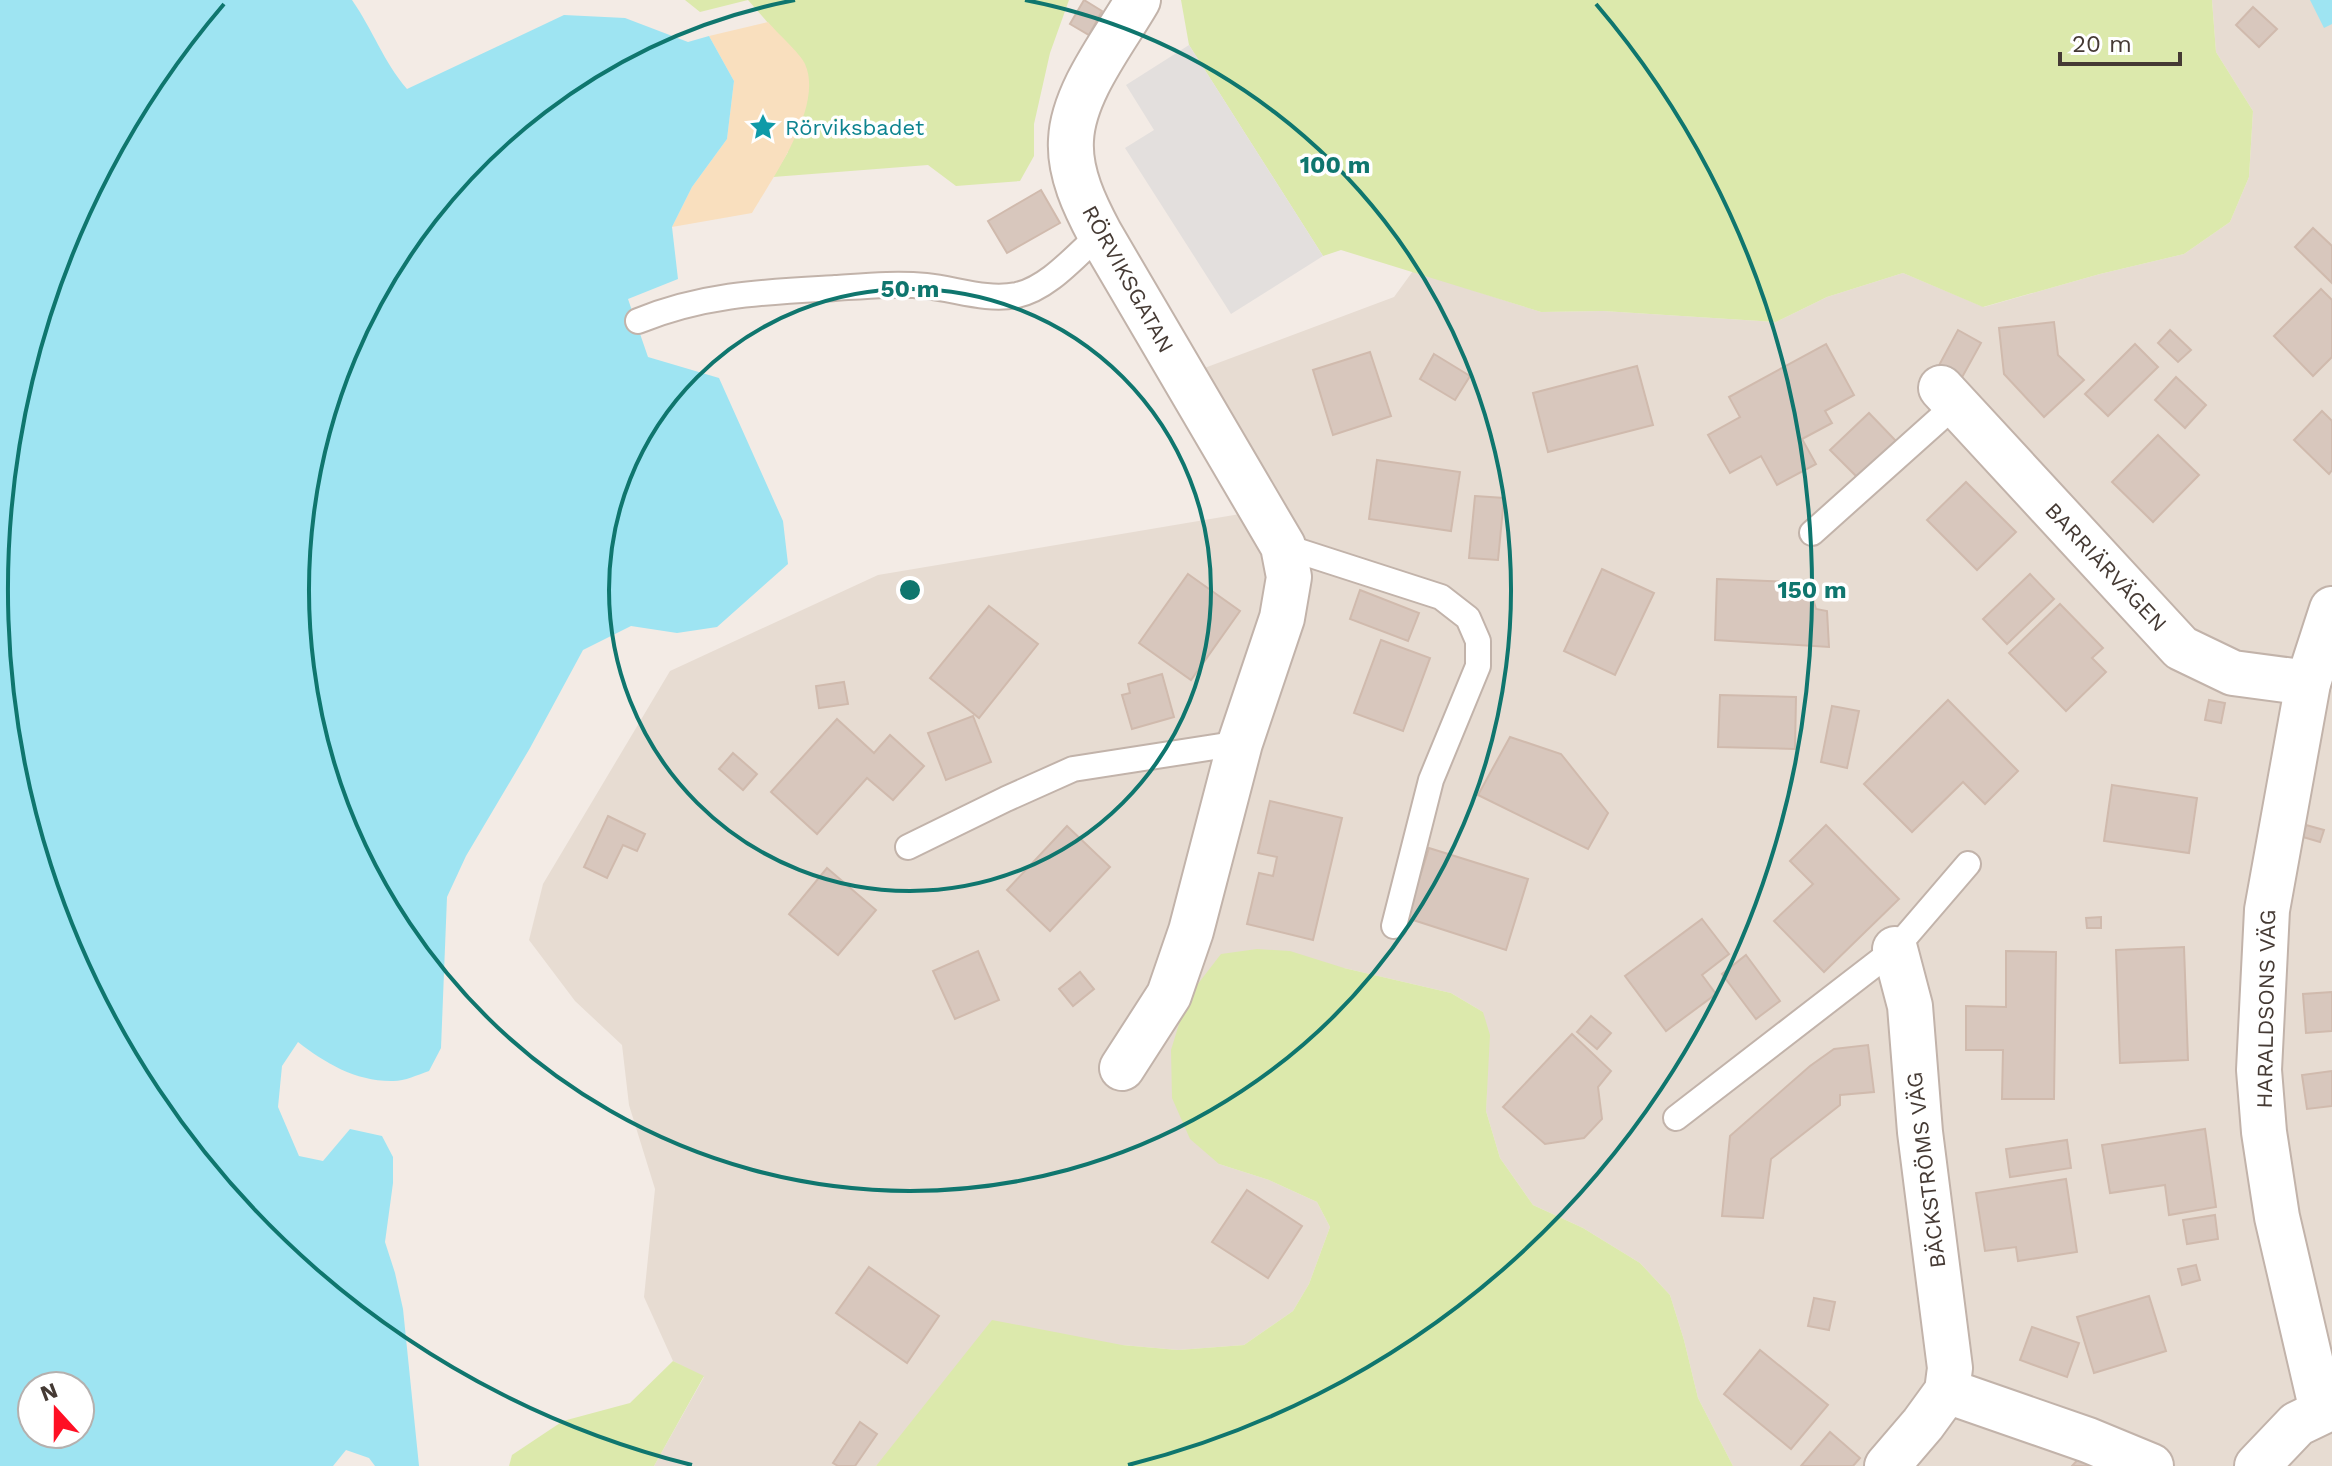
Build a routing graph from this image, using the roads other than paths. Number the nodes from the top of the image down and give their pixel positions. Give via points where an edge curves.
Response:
1 (1138, 0) edge
2 (1100, 234) junction
3 (638, 321) dead end
4 (1948, 396) joint
5 (1812, 533) dead end
6 (1283, 546) junction
7 (2332, 609) edge
8 (2308, 683) junction
9 (1240, 743) junction
10 (908, 847) dead end
11 (1968, 864) dead end
12 (1394, 926) dead end
13 (1895, 949) junction
14 (1122, 1068) dead end
15 (1676, 1118) dead end
16 (1947, 1391) junction
17 (2327, 1409) edge
18 (1887, 1466) edge
19 (2151, 1466) edge
20 (2257, 1466) edge

1 - 2 street, RÖRVIKSGATAN via 1078,106 1071,140 1077,181
2 - 3 lane via 1040,285 1018,295 990,297 887,285 740,293 668,308
2 - 6 street, RÖRVIKSGATAN
4 - 5 lane
4 - 8 street, BARRIÄRVÄGEN via 2181,648 2233,673
6 - 9 street, RÖRVIKSGATAN via 1289,577 1282,618
6 - 12 lane via 1441,597 1468,618 1478,641 1478,666 1431,780
7 - 8 street, HARALDSONS VÄG
8 - 17 street, HARALDSONS VÄG via 2267,910 2259,1070 2280,1230
9 - 10 lane via 1073,769
9 - 14 street, RÖRVIKSGATAN via 1169,995
11 - 13 lane
13 - 15 lane
13 - 16 street, BÄCKSTRÖMS VÄG via 1910,1006 1920,1132 1948,1345
16 - 18 street
16 - 19 street
17 - 20 street via 2297,1424

